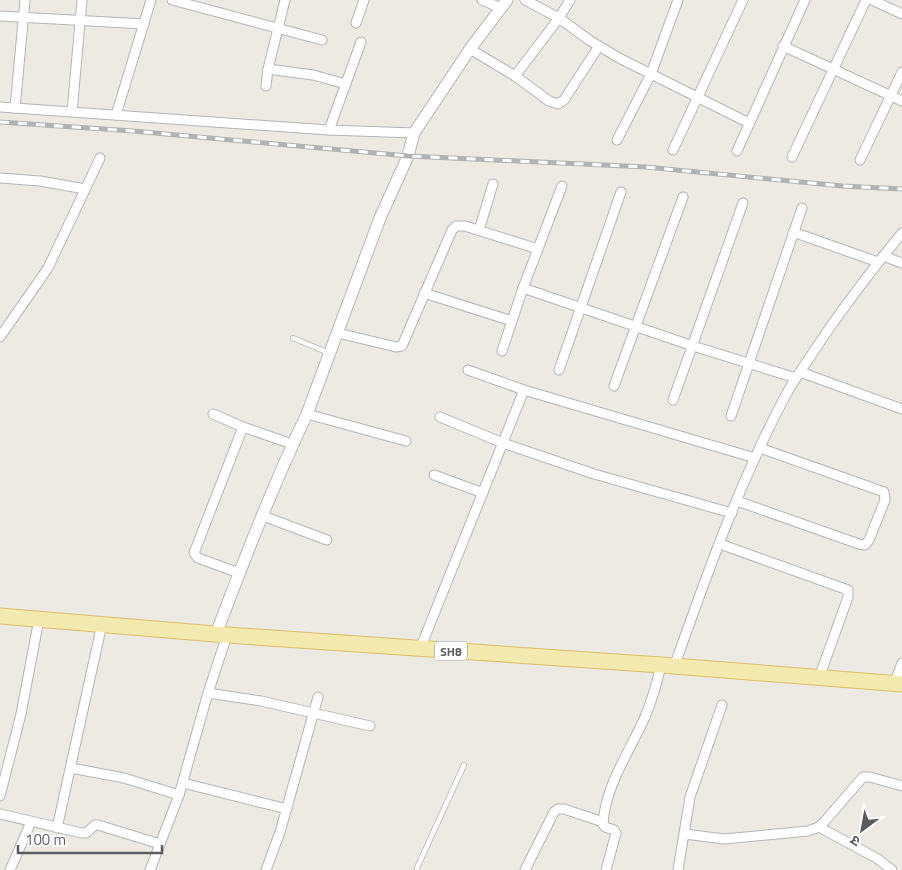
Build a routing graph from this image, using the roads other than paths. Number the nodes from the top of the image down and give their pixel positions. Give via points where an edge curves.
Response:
1 (25, 0) edge
2 (82, 0) edge
3 (152, 0) edge
4 (172, 0) edge
5 (285, 0) edge
6 (364, 0) edge
7 (482, 0) edge
8 (525, 0) edge
9 (570, 0) edge
10 (678, 0) edge
11 (743, 0) edge
12 (805, 0) edge
13 (866, 0) edge
14 (872, 0) edge
15 (504, 4) edge
16 (902, 14) edge
17 (0, 16) edge
18 (23, 18) junction
19 (559, 18) junction
20 (81, 21) junction
21 (356, 23) dead end
22 (144, 24) junction
23 (278, 29) junction
24 (322, 40) dead end
25 (361, 42) dead end
26 (599, 46) junction
27 (783, 46) junction
28 (470, 49) junction
29 (268, 69) junction
30 (834, 69) junction
31 (902, 72) edge
32 (651, 74) junction
33 (515, 76) junction
34 (346, 84) junction
35 (266, 86) dead end
36 (891, 96) junction
37 (698, 97) junction
38 (902, 101) edge
39 (0, 107) edge
40 (15, 108) junction
41 (72, 112) junction
42 (116, 115) junction
43 (749, 123) junction
44 (329, 130) junction
45 (414, 133) junction
46 (618, 140) dead end
47 (673, 150) dead end
48 (737, 151) dead end
49 (792, 156) dead end
50 (100, 158) dead end
51 (860, 160) dead end
52 (0, 178) edge
53 (493, 184) dead end
54 (562, 186) dead end
55 (85, 189) junction
56 (621, 192) dead end
57 (682, 197) dead end
58 (743, 203) dead end
59 (802, 208) dead end
60 (479, 230) junction
61 (793, 232) junction
62 (902, 232) edge
63 (538, 249) junction
64 (881, 259) junction
65 (902, 263) edge
66 (524, 288) junction
67 (424, 293) junction
68 (580, 308) junction
69 (512, 321) junction
70 (636, 326) junction
71 (338, 333) junction
72 (0, 337) edge
73 (293, 338) dead end
74 (693, 346) junction
75 (502, 350) dead end
76 (330, 354) junction
77 (748, 363) junction
78 (468, 370) dead end
79 (559, 370) dead end
80 (798, 375) junction
81 (614, 386) dead end
82 (524, 390) junction
83 (673, 400) dead end
84 (902, 409) edge
85 (213, 414) dead end
86 (307, 414) junction
87 (731, 416) dead end
88 (440, 417) dead end
89 (243, 427) junction
90 (406, 442) dead end
91 (503, 442) junction
92 (292, 444) junction
93 (760, 448) junction
94 (755, 458) junction
95 (434, 475) dead end
96 (482, 493) junction
97 (737, 502) junction
98 (732, 513) junction
99 (262, 516) junction
100 (327, 540) dead end
101 (720, 544) junction
102 (239, 573) junction
103 (0, 616) edge
104 (40, 619) junction
105 (102, 624) junction
106 (222, 634) junction
107 (420, 649) junction
108 (902, 663) edge
109 (668, 666) junction
110 (819, 678) junction
111 (898, 684) edge
112 (208, 694) junction
113 (318, 697) dead end
114 (722, 705) dead end
115 (313, 713) junction
116 (370, 726) dead end
117 (464, 766) dead end
118 (71, 768) junction
119 (183, 783) junction
120 (902, 786) edge
121 (179, 795) junction
122 (0, 796) edge
123 (287, 809) junction
124 (0, 814) edge
125 (31, 822) junction
126 (603, 822) junction
127 (819, 827) junction
128 (57, 828) junction
129 (685, 834) junction
130 (160, 844) junction
131 (10, 870) edge
132 (150, 870) edge
133 (266, 870) edge
134 (416, 870) edge
135 (525, 870) edge
136 (606, 870) edge
137 (678, 870) edge
138 (892, 870) edge

1 - 18 street
2 - 20 street
3 - 22 street
4 - 23 street
5 - 23 street
6 - 21 street
7 - 15 street
8 - 19 street
9 - 19 street
10 - 32 street
11 - 37 street
12 - 27 street
13 - 30 street
14 - 16 street
15 - 28 street
17 - 18 street
18 - 20 street
18 - 40 street
19 - 26 street
19 - 33 street
20 - 22 street
20 - 41 street
22 - 42 street
23 - 24 street
23 - 29 street
25 - 34 street
26 - 32 street
26 - 33 street via 561,103 549,100
27 - 30 street
27 - 43 street
28 - 33 street
28 - 45 street
29 - 34 street via 314,75
29 - 35 street
30 - 36 street
30 - 49 street
31 - 36 street
32 - 37 street
32 - 46 street
34 - 44 street
36 - 38 street
36 - 51 street
37 - 43 street
37 - 47 street
39 - 40 street
40 - 41 street
41 - 42 street
42 - 44 street
43 - 48 street
44 - 45 street
45 - 71 street via 408,156 380,218
50 - 55 street
52 - 55 street
53 - 60 street
54 - 63 street
55 - 72 street via 48,268
56 - 68 street
57 - 70 street
58 - 74 street
59 - 61 street
60 - 63 street
60 - 67 street via 462,225 454,227
61 - 64 street
61 - 77 street
62 - 64 street
63 - 66 street
64 - 65 street
64 - 80 street via 857,288
66 - 68 street
66 - 69 street
67 - 69 street
67 - 71 street via 402,346
68 - 70 street
68 - 79 street
69 - 75 street
70 - 74 street
70 - 81 street
71 - 76 street
73 - 76 lane
74 - 77 street
74 - 83 street
76 - 86 street
77 - 80 street
77 - 87 street
78 - 82 street
80 - 84 street
80 - 93 street
82 - 91 street
82 - 94 street
85 - 89 street
86 - 90 street
86 - 92 street
88 - 91 street
89 - 92 street
89 - 102 street via 194,553 198,558
91 - 96 street
91 - 98 street via 594,474
92 - 99 street
93 - 94 street
93 - 97 street via 884,492 885,500 870,540 859,544
94 - 97 street
95 - 96 street
96 - 107 street
97 - 98 street
98 - 101 street
99 - 100 street
99 - 102 street
101 - 109 street
101 - 110 street via 848,590
102 - 106 street
103 - 104 main road, SH8
104 - 105 main road, SH8
104 - 122 street
105 - 106 main road, SH8
105 - 118 street
106 - 107 main road, SH8
106 - 112 street
107 - 109 main road, SH8
108 - 111 street
109 - 110 main road, SH8
109 - 126 street via 608,797
110 - 111 main road, SH8
112 - 115 street via 261,701
112 - 119 street
113 - 115 street
114 - 129 street via 690,796
115 - 116 street
115 - 123 street
117 - 134 lane
118 - 121 street via 124,778
118 - 128 street
119 - 121 street
119 - 123 street
120 - 127 street via 863,777
121 - 130 street
123 - 133 street
124 - 125 street
125 - 128 street
125 - 131 street
126 - 135 street via 558,809
126 - 136 street via 603,826 616,833
127 - 129 street via 745,838
127 - 138 street
128 - 130 street via 84,834 98,825
129 - 137 street
130 - 132 street

